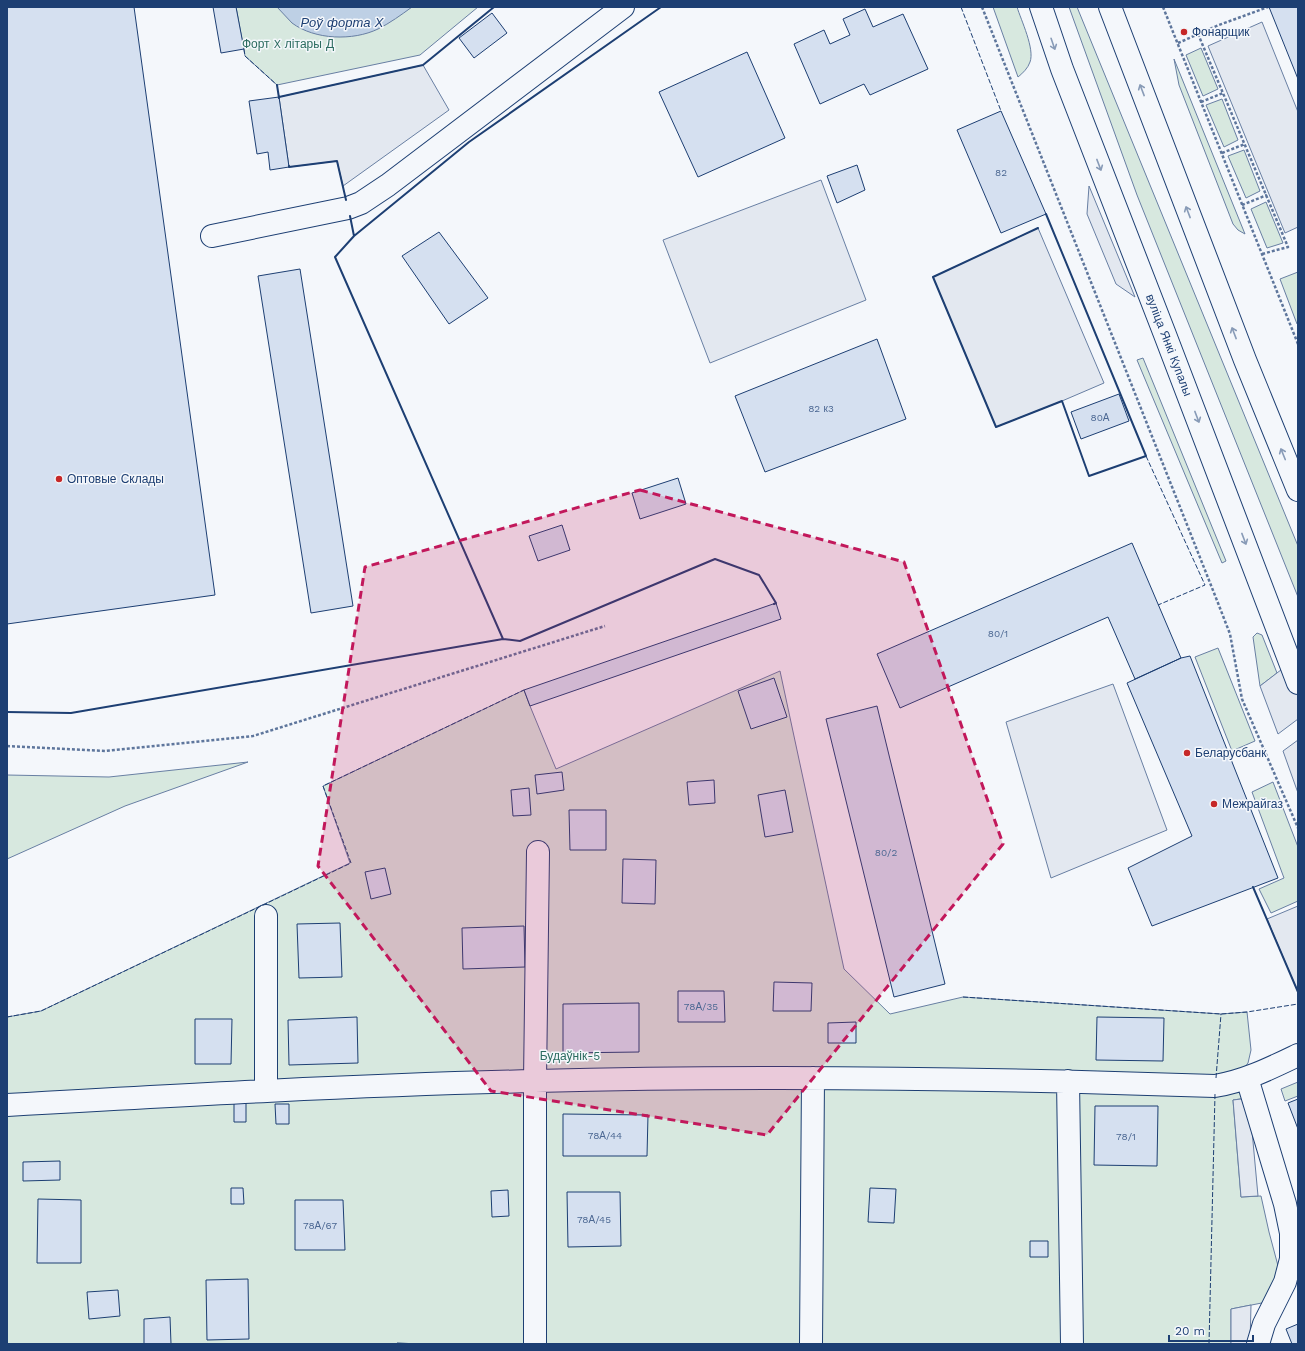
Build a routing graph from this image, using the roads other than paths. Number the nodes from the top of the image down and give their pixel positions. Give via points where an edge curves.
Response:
1 (623, 7) edge
2 (1041, 7) edge
3 (1110, 7) edge
4 (212, 236) dead end
5 (1298, 490) edge
6 (1298, 682) edge
7 (538, 852) dead end
8 (266, 916) dead end
9 (1298, 1055) edge
10 (813, 1078) junction
11 (1248, 1078) junction
12 (536, 1081) junction
13 (1068, 1081) junction
14 (266, 1090) junction
15 (7, 1105) edge
16 (535, 1344) edge
17 (811, 1344) edge
18 (1072, 1344) edge
19 (1258, 1344) edge

1 - 4 main road via 361,203 315,216
2 -> 6 main road, вуліца Янкі Купалы via 1062,69
5 -> 3 main road via 1242,353
7 - 12 main road
8 - 14 main road
9 - 11 main road
10 - 12 main road
10 - 13 main road
10 - 17 main road
11 - 13 main road via 1215,1086
11 - 19 main road via 1285,1204 1291,1234 1291,1259 1286,1282 1264,1324
12 - 14 main road
12 - 16 main road
13 - 18 main road
14 - 15 main road

